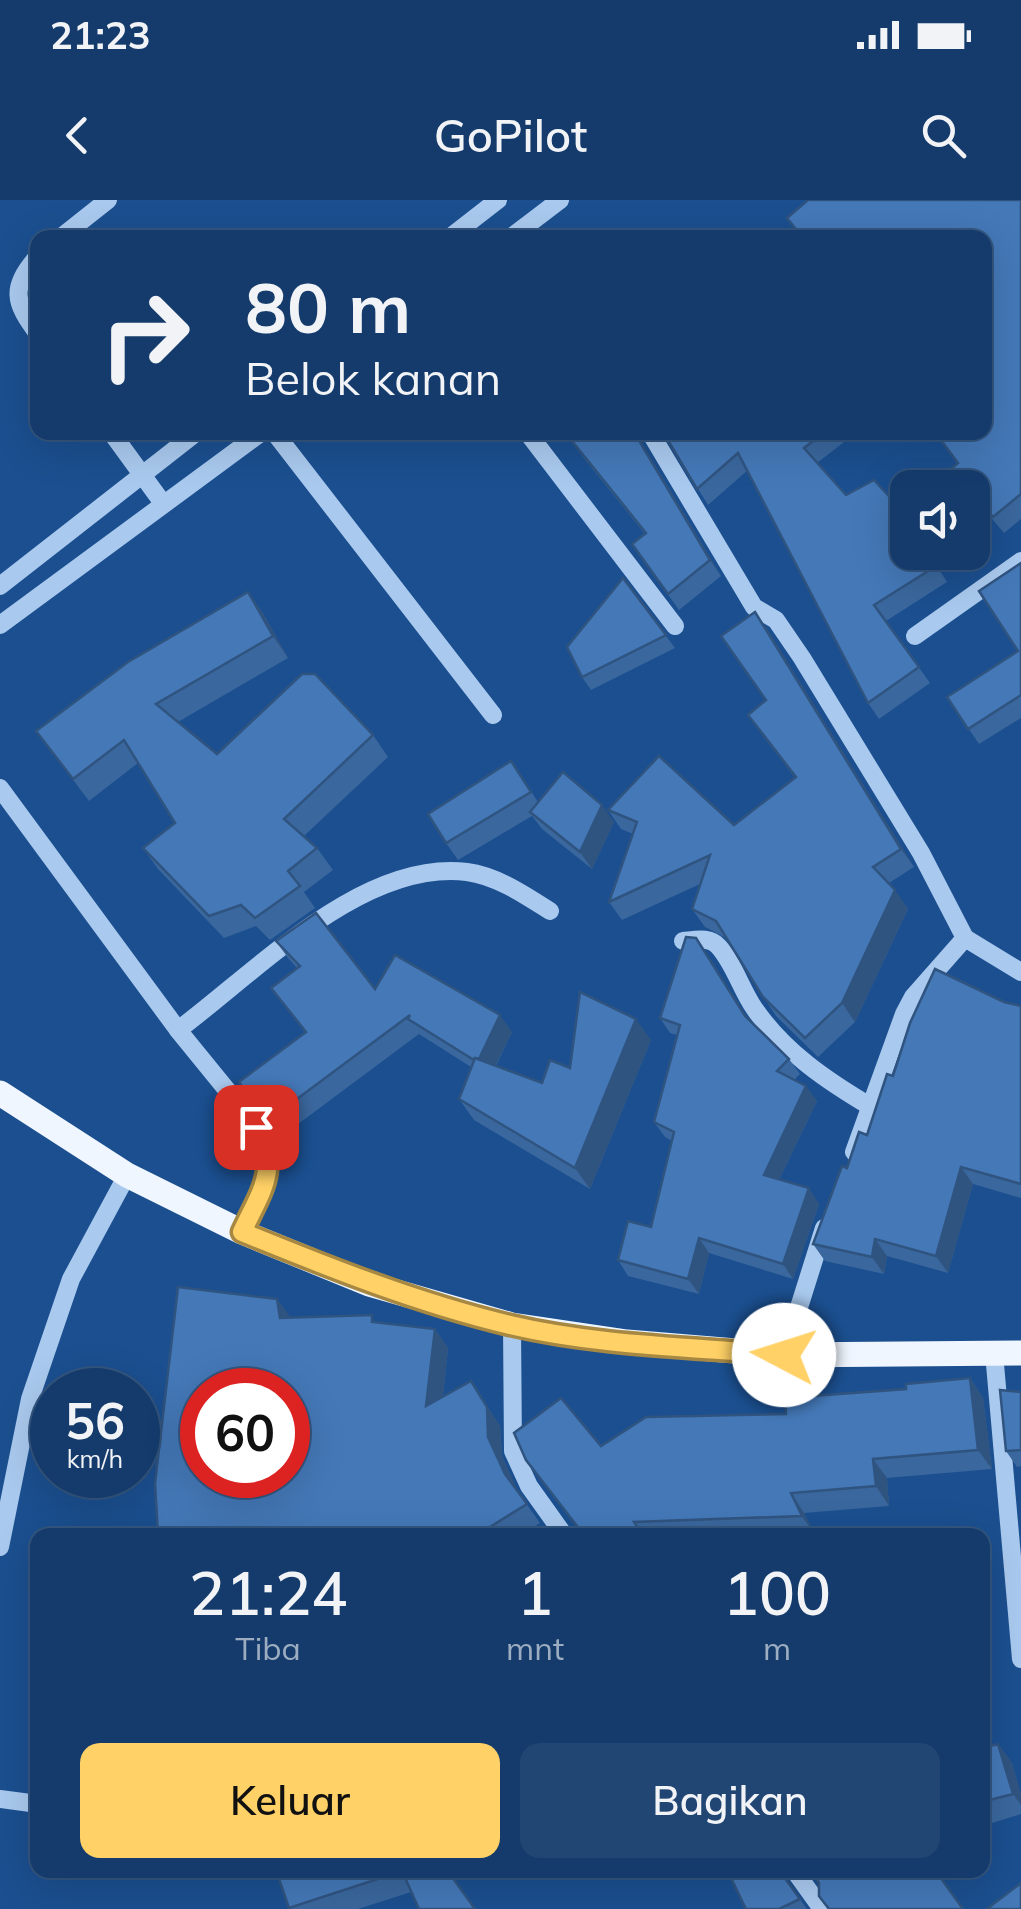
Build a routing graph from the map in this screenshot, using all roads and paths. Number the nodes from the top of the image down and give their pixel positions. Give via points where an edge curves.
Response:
1 (108, 200) edge
2 (498, 200) edge
3 (560, 200) edge
4 (70, 230) edge
5 (459, 230) edge
6 (521, 230) edge
7 (30, 265) edge
8 (30, 323) edge
9 (117, 440) edge
10 (187, 440) edge
11 (251, 440) edge
12 (280, 440) edge
13 (532, 440) edge
14 (655, 440) edge
15 (142, 475) junction
16 (162, 502) junction
17 (1021, 561) edge
18 (0, 586) edge
19 (0, 626) edge
20 (675, 626) dead end
21 (915, 636) dead end
22 (493, 715) dead end
23 (0, 788) edge
24 (550, 911) dead end
25 (964, 938) junction
26 (682, 941) edge
27 (1021, 972) edge
28 (178, 1030) junction
29 (0, 1094) edge
30 (872, 1108) junction
31 (848, 1166) edge
32 (127, 1175) junction
33 (834, 1201) edge
34 (242, 1232) junction
35 (512, 1326) junction
36 (994, 1354) junction
37 (1021, 1354) edge
38 (784, 1355) junction
39 (559, 1528) edge
40 (0, 1546) edge
41 (1021, 1659) edge
42 (0, 1799) edge
43 (30, 1803) edge
44 (800, 1878) edge
45 (822, 1909) edge

1 - 4 street
2 - 5 street
3 - 6 street
7 - 8 street via 17,297
9 - 15 street
10 - 15 street
11 - 16 street
12 - 22 street
13 - 20 street
14 - 25 street via 754,607 776,620 802,658
15 - 16 street
15 - 18 street
16 - 19 street
17 - 21 street
23 - 28 street
24 - 28 street via 469,872 394,882 332,912
25 - 27 street
25 - 30 street via 913,997
26 - 30 street via 719,946 773,1033 828,1082
28 - 34 street via 271,1153
29 - 32 main road
30 - 31 street
32 - 34 main road
32 - 40 street via 59,1314 30,1399
33 - 38 street
34 - 35 main road via 369,1284
35 - 38 main road
35 - 39 street via 513,1451
36 - 37 main road
36 - 38 main road
36 - 41 street
42 - 43 street
44 - 45 street

